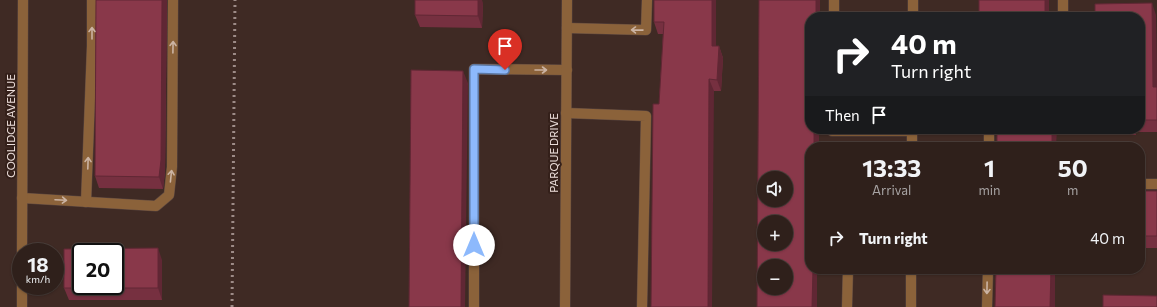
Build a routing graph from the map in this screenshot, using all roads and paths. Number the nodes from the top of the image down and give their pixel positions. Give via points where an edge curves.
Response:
1 (24, 0) edge
2 (92, 0) edge
3 (173, 0) edge
4 (567, 0) edge
5 (646, 0) edge
6 (834, 0) edge
7 (913, 0) edge
8 (1062, 0) edge
9 (834, 12) edge
10 (913, 12) edge
11 (1063, 12) edge
12 (567, 28) junction
13 (567, 70) junction
14 (566, 114) junction
15 (1145, 184) edge
16 (1157, 184) edge
17 (22, 198) junction
18 (86, 202) junction
19 (22, 243) edge
20 (848, 274) edge
21 (911, 274) edge
22 (988, 274) edge
23 (22, 295) edge
24 (22, 307) edge
25 (474, 307) edge
26 (565, 307) edge
27 (642, 307) edge
28 (847, 307) edge
29 (911, 307) edge
30 (987, 307) edge

1 - 17 street, COOLIDGE AVENUE
18 -> 2 street
18 -> 3 street via 156,206 169,195 172,166
4 - 12 street, PARQUE DRIVE
5 -> 12 street via 646,30
6 - 9 street
7 - 10 street
8 - 11 street
12 - 13 street, PARQUE DRIVE
13 - 14 street, PARQUE DRIVE
25 -> 13 street via 470,74 474,69
14 - 26 street, PARQUE DRIVE
14 - 27 street via 646,116
15 - 16 street
17 -> 18 street
17 - 19 street, COOLIDGE AVENUE
20 - 28 street
21 - 29 street
22 -> 30 street
23 - 24 street

